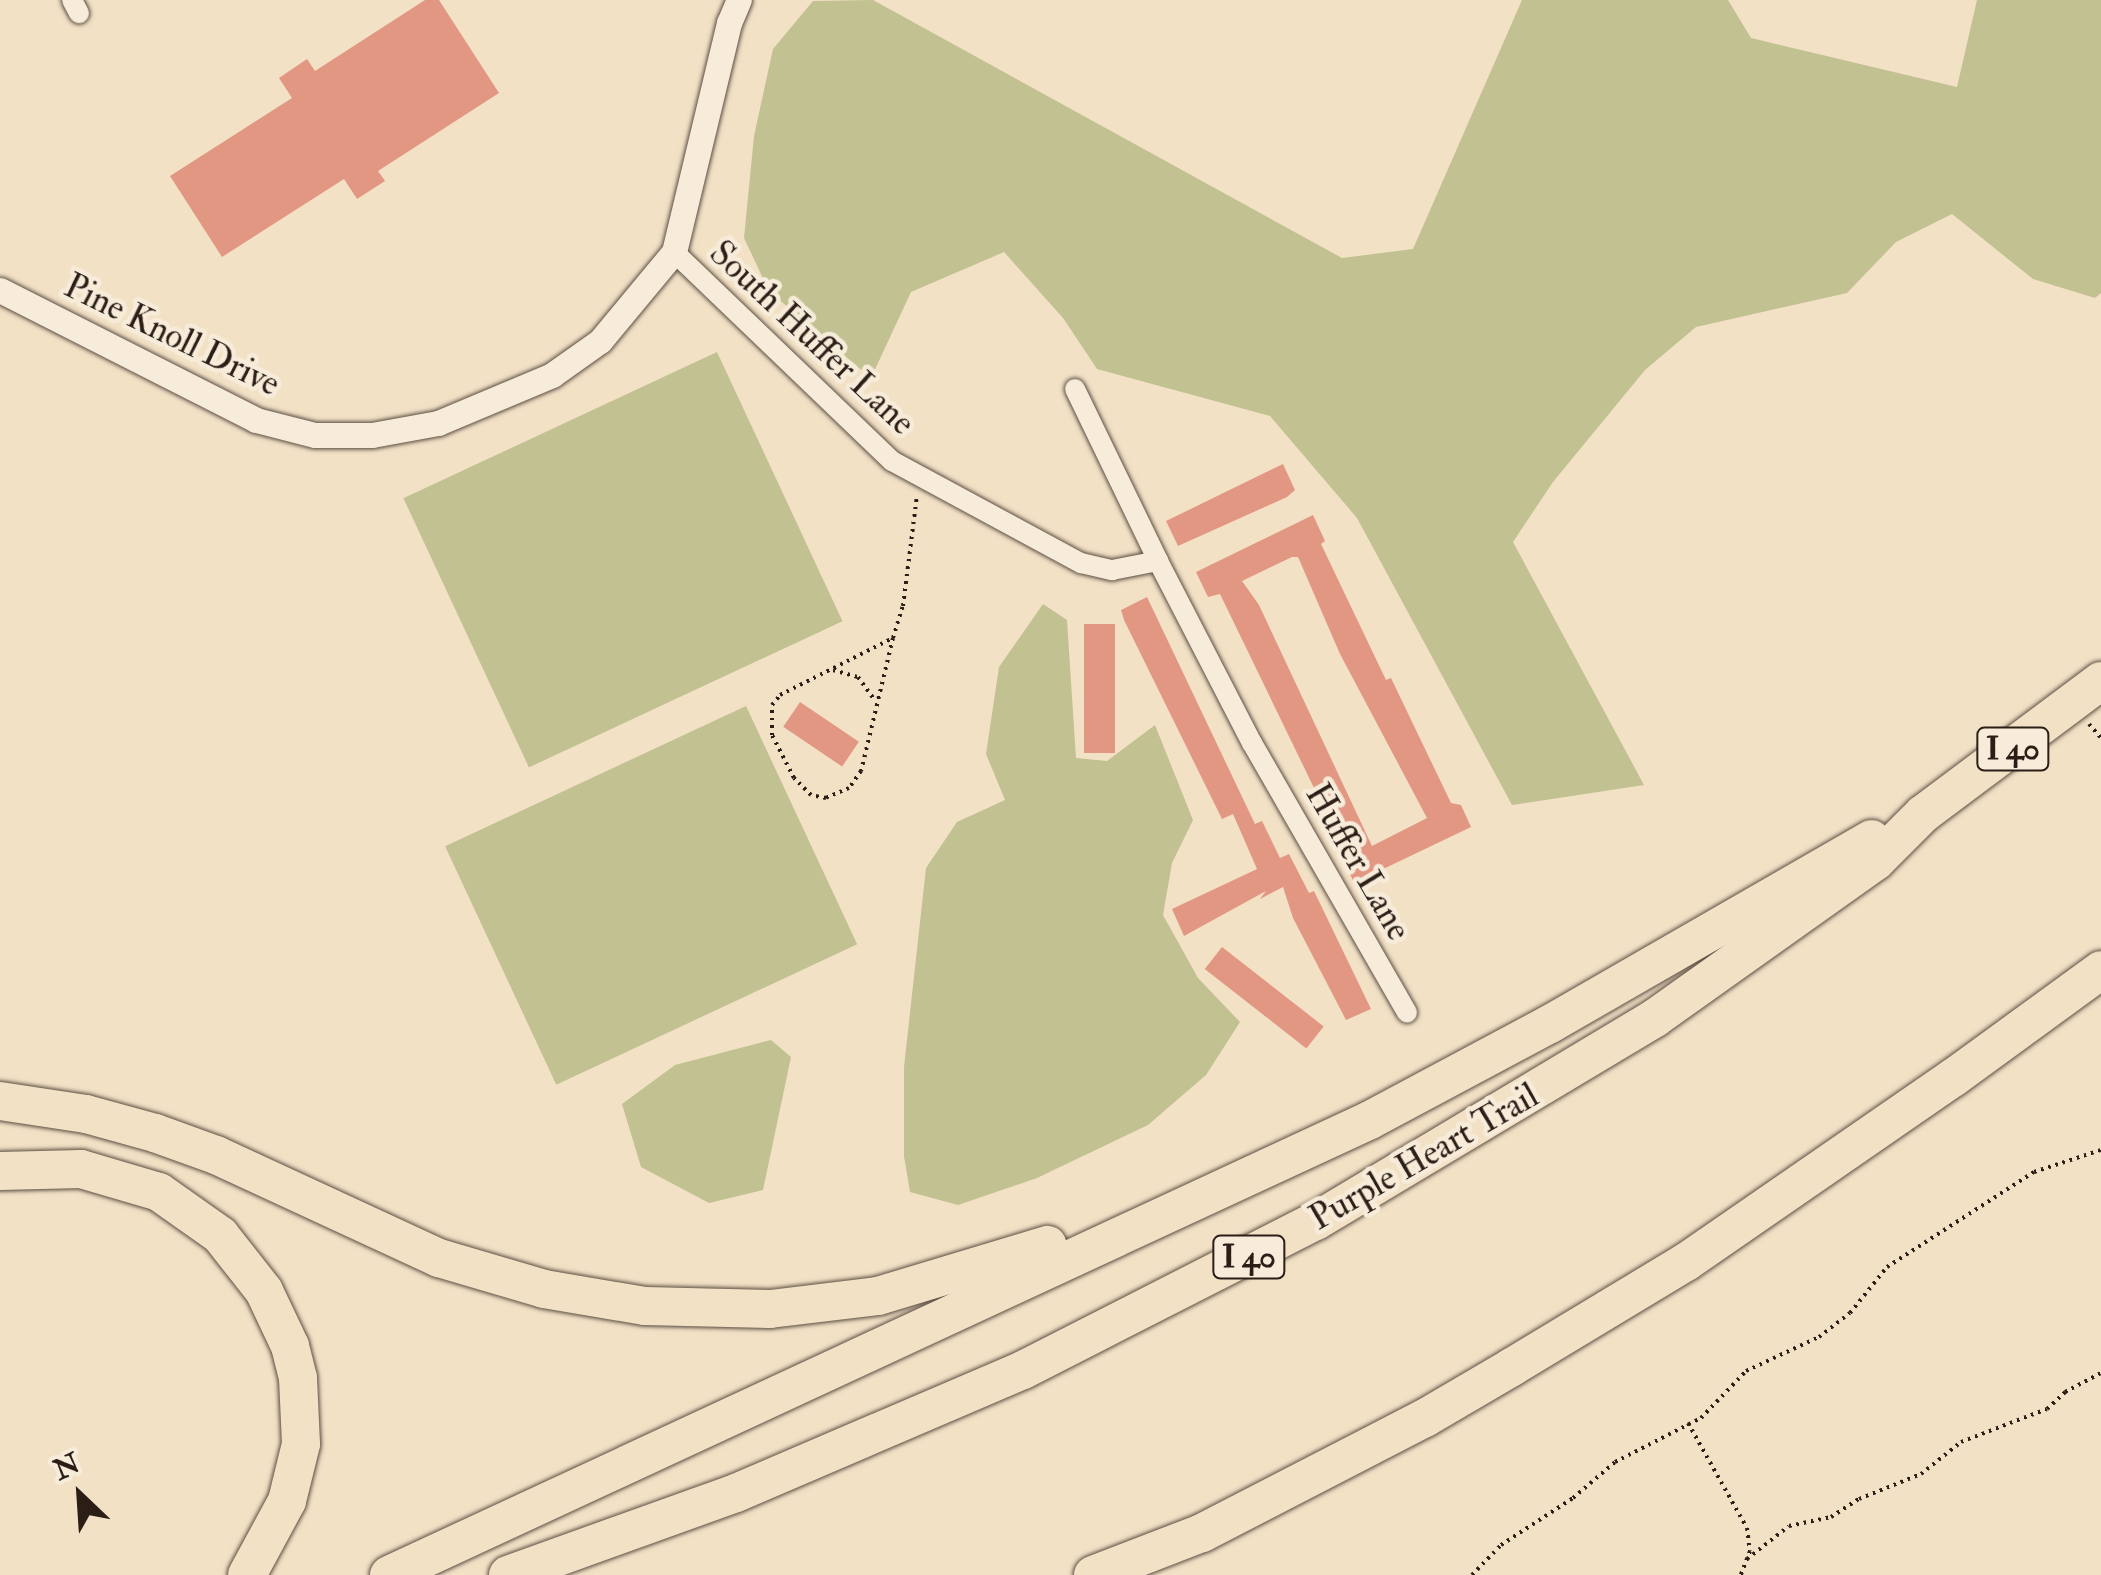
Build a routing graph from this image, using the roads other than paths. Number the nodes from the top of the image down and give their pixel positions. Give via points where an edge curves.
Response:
1 (739, 0) edge
2 (674, 252) junction
3 (0, 290) edge
4 (1075, 388) dead end
5 (1158, 562) junction
6 (2101, 681) edge
7 (1923, 814) junction
8 (2101, 970) edge
9 (1407, 1013) dead end
10 (0, 1102) edge
11 (0, 1171) edge
12 (1243, 1178) junction
13 (1202, 1533) junction
14 (248, 1575) edge
15 (389, 1575) edge
16 (508, 1575) edge
17 (1093, 1575) edge
18 (1129, 1575) edge

1 - 2 street
2 - 3 street, Pine Knoll Drive via 600,341 552,375 438,422 372,435 315,435 256,420
2 - 5 street, South Huffer Lane via 892,461 1081,563 1112,570
4 - 5 street
5 - 9 street, Huffer Lane via 1252,743
6 - 7 highway, Purple Heart Trail / I 40
7 - 12 highway via 1456,1075
7 - 16 highway, Purple Heart Trail / I 40 via 1876,861 1654,1018 1316,1222 1149,1310 932,1410 718,1500
8 - 13 highway via 1686,1262 1425,1418
10 - 12 highway via 86,1114 187,1144 439,1258 487,1273 591,1298 686,1309 770,1309 878,1296 1012,1258
11 - 14 highway via 81,1169 159,1192 208,1224 264,1291 298,1378 301,1444 287,1501
12 - 15 highway
13 - 17 highway
13 - 18 highway

